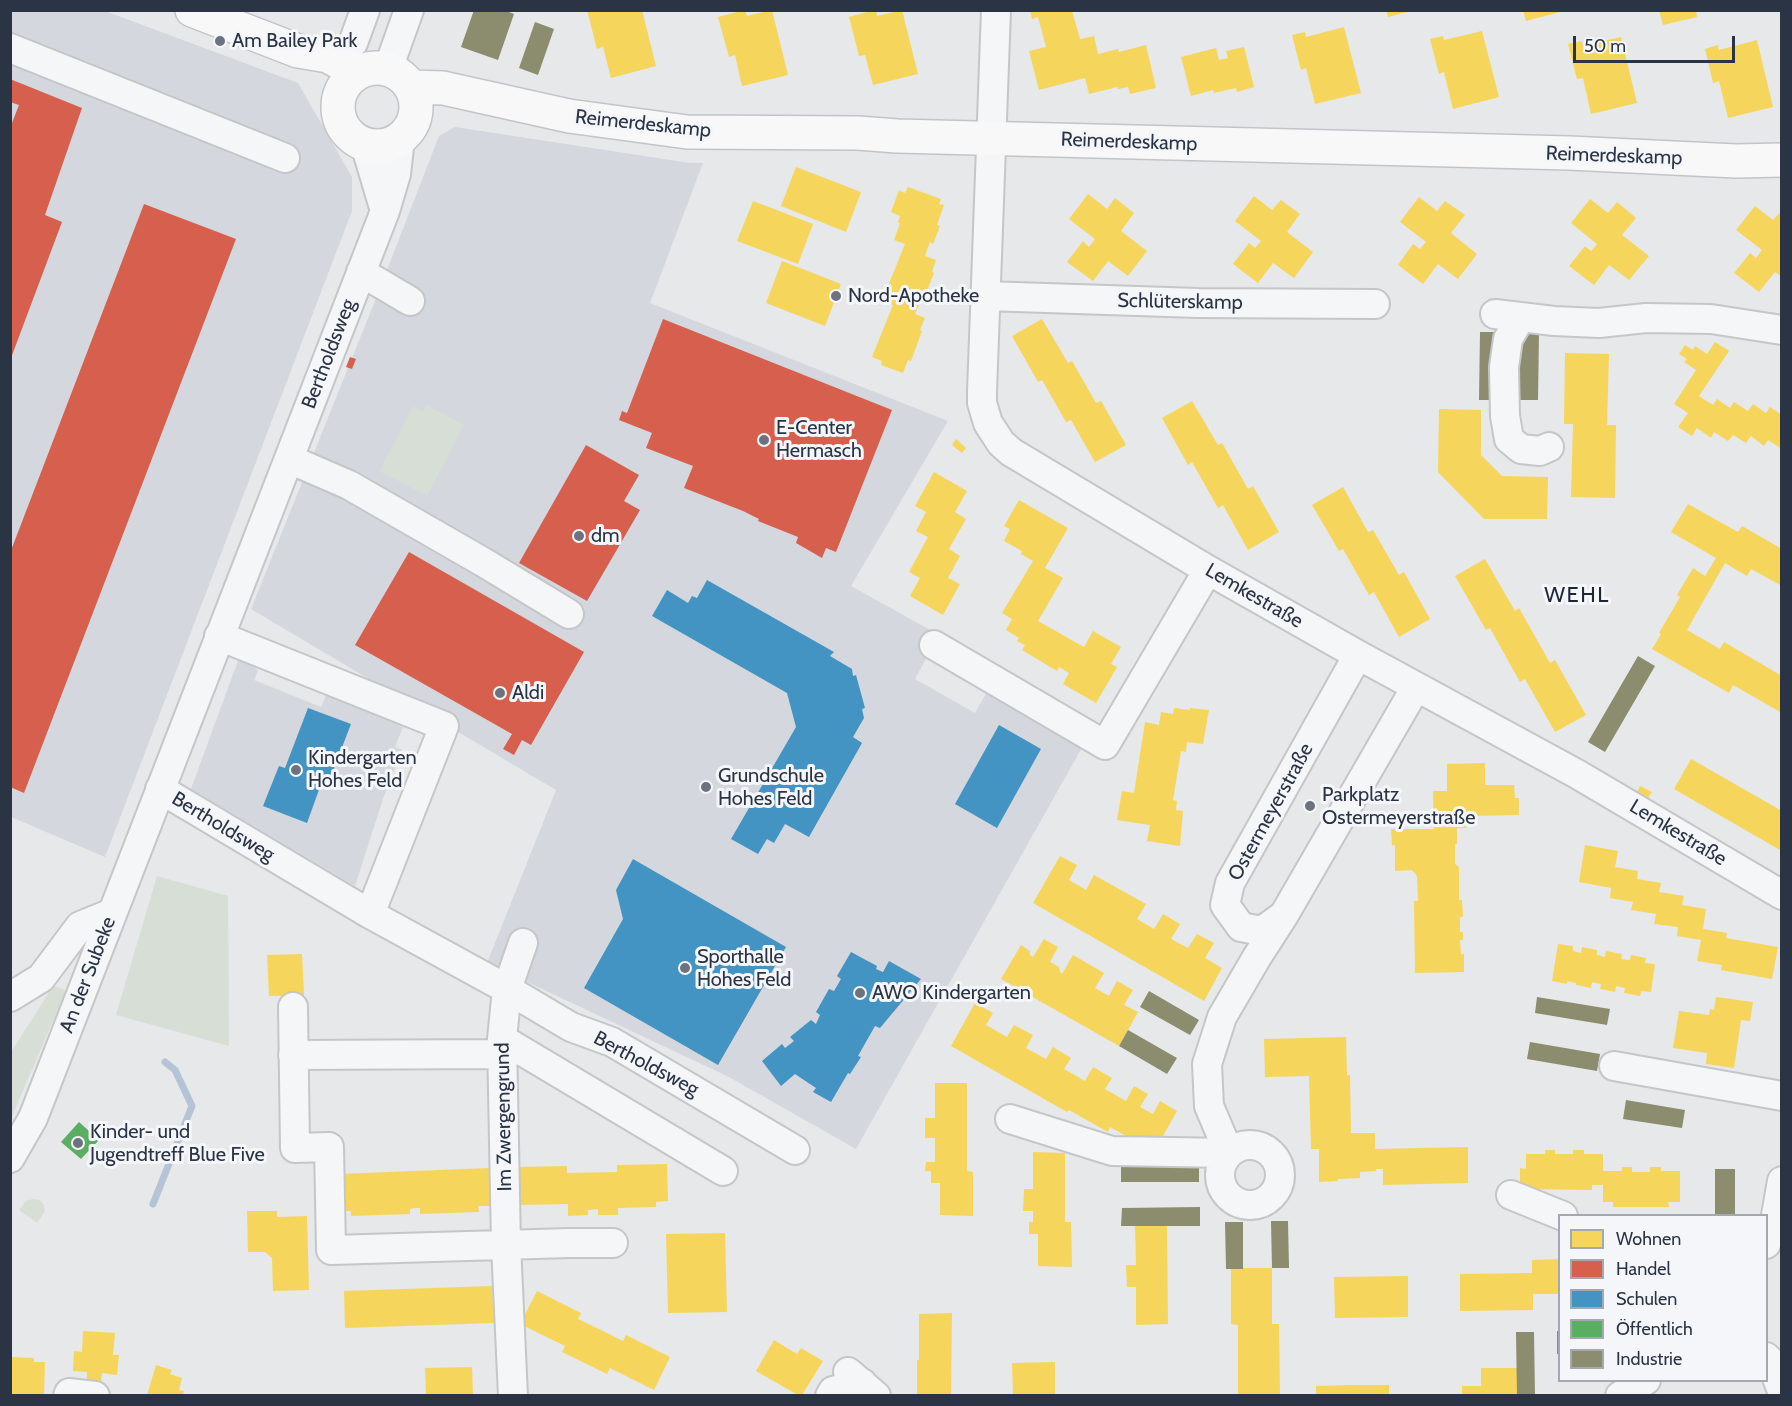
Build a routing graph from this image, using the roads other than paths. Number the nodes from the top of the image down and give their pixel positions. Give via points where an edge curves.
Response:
1 (192, 10) edge
2 (365, 10) edge
3 (409, 10) edge
4 (996, 10) edge
5 (10, 48) edge
6 (298, 51) junction
7 (377, 68) junction
8 (478, 97) junction
9 (339, 100) junction
10 (407, 129) junction
11 (991, 138) junction
12 (365, 144) junction
13 (285, 159) dead end
14 (1782, 160) edge
15 (385, 210) junction
16 (361, 272) junction
17 (985, 296) junction
18 (410, 301) dead end
19 (1375, 304) dead end
20 (1782, 330) edge
21 (1549, 447) dead end
22 (289, 459) junction
23 (1208, 570) junction
24 (569, 614) dead end
25 (219, 636) junction
26 (934, 645) dead end
27 (1358, 655) junction
28 (1416, 687) junction
29 (160, 789) junction
30 (1782, 895) edge
31 (112, 913) junction
32 (370, 914) junction
33 (1284, 915) junction
34 (523, 943) dead end
35 (507, 989) junction
36 (10, 997) edge
37 (292, 1007) dead end
38 (502, 1046) junction
39 (293, 1055) junction
40 (1614, 1066) dead end
41 (1782, 1095) edge
42 (1010, 1119) dead end
43 (795, 1150) dead end
44 (10, 1158) edge
45 (723, 1171) dead end
46 (1782, 1181) edge
47 (1512, 1195) dead end
48 (1560, 1214) edge
49 (1768, 1241) edge
50 (614, 1244) dead end
51 (506, 1245) junction
52 (1768, 1358) edge
53 (1643, 1382) edge
54 (862, 1383) edge
55 (1782, 1391) edge
56 (68, 1395) edge
57 (95, 1395) edge
58 (513, 1395) edge
59 (830, 1395) edge
60 (1620, 1395) edge

1 - 6 main road, Reimerdeskamp
2 - 7 street
3 - 7 street
4 - 11 street, Lemkestraße
5 - 13 street
6 - 7 main road, Reimerdeskamp
6 - 9 main road, Reimerdeskamp
7 - 8 main road, Reimerdeskamp
7 - 9 main road via 346,84
7 - 10 main road via 417,104
8 - 10 main road
8 - 11 main road, Reimerdeskamp via 569,116 687,132
9 - 12 main road via 344,127
10 - 12 main road via 381,146
10 - 15 street, Bertholdsweg
11 - 14 main road, Reimerdeskamp
11 - 17 street, Lemkestraße
12 - 15 street
15 - 16 street, Bertholdsweg
16 - 18 street
16 - 22 street, Bertholdsweg
17 - 19 street, Schlüterskamp
17 - 23 street, Lemkestraße via 982,403 988,423 1001,443
20 - 21 street via 1711,320 1554,321 1508,315 1504,368 1509,439 1521,450 1540,451
22 - 24 street via 349,485
22 - 25 street, Bertholdsweg
23 - 26 street via 1105,746
23 - 27 street, Lemkestraße
25 - 29 street, Bertholdsweg
25 - 32 street via 444,726
27 - 28 street, Lemkestraße
27 - 33 street, Ostermeyerstraße via 1230,883 1225,905 1241,927 1262,931
28 - 30 street, Lemkestraße via 1577,774
28 - 33 street, Ostermeyerstraße
29 - 31 street, An der Subeke
29 - 32 street, Bertholdsweg
31 - 36 street via 80,926 40,978
31 - 44 street, An der Subeke via 33,1118
32 - 35 street, Bertholdsweg
33 - 42 street, Ostermeyerstraße via 1222,1017 1207,1064 1209,1106 1229,1153 1112,1151
34 - 35 street, Im Zwergengrund
35 - 38 street, Im Zwergengrund
35 - 43 street, Bertholdsweg via 571,1027 612,1042
37 - 39 street
38 - 39 street
38 - 45 street
38 - 51 street, Im Zwergengrund
39 - 51 street via 296,1148 329,1147 331,1250
40 - 41 street
46 - 49 street
47 - 48 street
50 - 51 street
51 - 58 street, Im Zwergengrund
52 - 55 street
53 - 60 street
54 - 59 street via 833,1390
56 - 57 street

